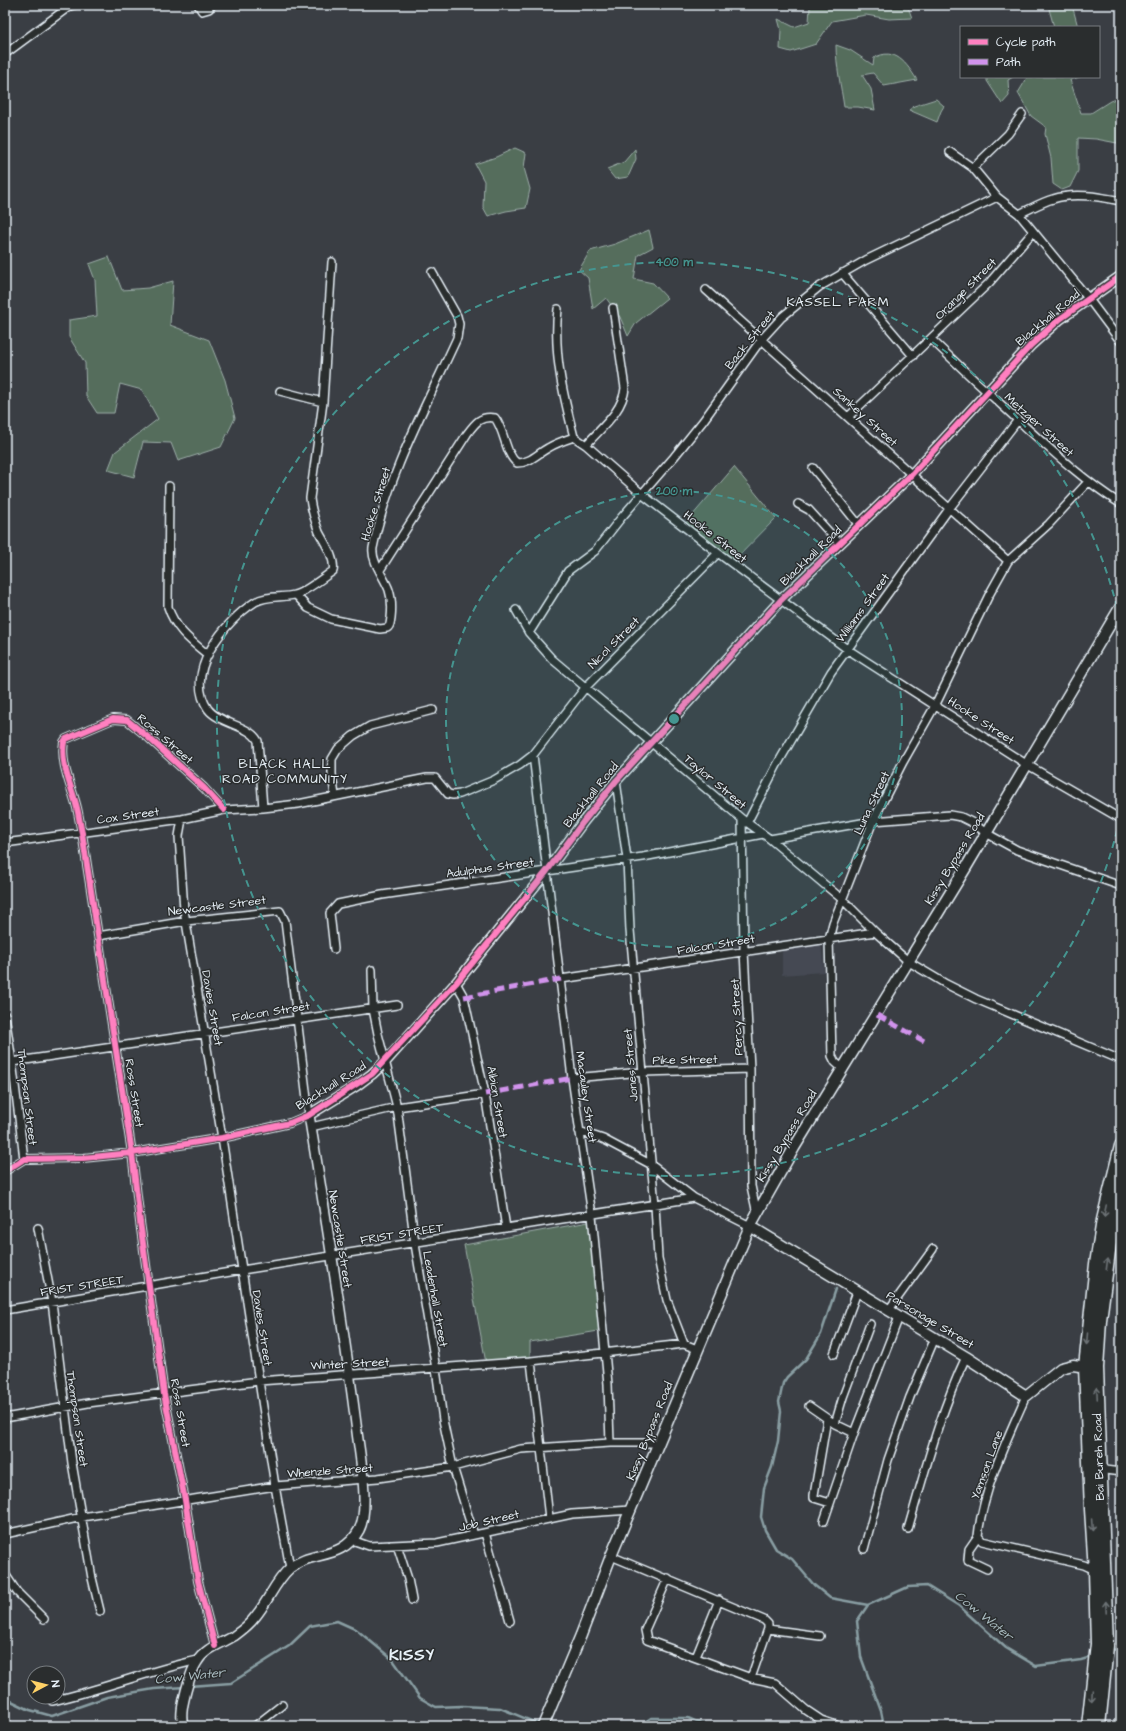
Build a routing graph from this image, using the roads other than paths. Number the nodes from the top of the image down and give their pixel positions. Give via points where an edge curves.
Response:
1 (74, 5) edge
2 (198, 5) edge
3 (212, 5) edge
4 (5, 54) edge
5 (1022, 114) dead end
6 (950, 152) dead end
7 (972, 168) junction
8 (997, 197) junction
9 (1121, 201) edge
10 (1019, 214) junction
11 (1033, 232) junction
12 (332, 262) dead end
13 (432, 272) dead end
14 (842, 274) junction
15 (1121, 276) edge
16 (706, 290) dead end
17 (1088, 298) junction
18 (613, 308) dead end
19 (558, 309) dead end
20 (931, 339) junction
21 (761, 340) junction
22 (1121, 342) edge
23 (913, 356) junction
24 (280, 391) dead end
25 (987, 393) junction
26 (324, 402) junction
27 (848, 417) junction
28 (1018, 420) junction
29 (574, 437) junction
30 (586, 445) junction
31 (813, 468) dead end
32 (912, 474) junction
33 (1088, 482) junction
34 (169, 486) dead end
35 (643, 495) junction
36 (798, 504) dead end
37 (1121, 504) edge
38 (949, 509) junction
39 (859, 525) junction
40 (839, 543) junction
41 (718, 553) junction
42 (1008, 561) junction
43 (380, 570) junction
44 (296, 595) junction
45 (781, 600) junction
46 (1121, 606) edge
47 (516, 610) dead end
48 (529, 633) junction
49 (847, 649) junction
50 (208, 655) junction
51 (585, 688) junction
52 (936, 704) junction
53 (433, 710) dead end
54 (650, 743) junction
55 (533, 755) junction
56 (1026, 764) junction
57 (616, 781) junction
58 (335, 796) junction
59 (263, 808) junction
60 (224, 810) junction
61 (182, 819) junction
62 (1121, 819) edge
63 (744, 821) junction
64 (873, 821) junction
65 (82, 833) junction
66 (986, 833) junction
67 (763, 834) junction
68 (742, 838) junction
69 (770, 839) junction
70 (5, 843) edge
71 (627, 859) junction
72 (547, 871) junction
73 (1121, 886) edge
74 (843, 900) junction
75 (186, 921) junction
76 (875, 932) junction
77 (98, 936) junction
78 (829, 939) junction
79 (334, 949) dead end
80 (744, 952) junction
81 (909, 962) junction
82 (633, 968) junction
83 (372, 970) dead end
84 (561, 979) junction
85 (456, 983) junction
86 (397, 1005) dead end
87 (373, 1009) junction
88 (5, 1015) edge
89 (296, 1019) junction
90 (205, 1034) junction
91 (115, 1045) junction
92 (1121, 1060) edge
93 (386, 1061) junction
94 (8, 1062) edge
95 (843, 1068) junction
96 (750, 1069) junction
97 (643, 1072) junction
98 (572, 1078) junction
99 (486, 1094) junction
100 (397, 1107) junction
101 (308, 1115) junction
102 (311, 1127) junction
103 (579, 1131) junction
104 (222, 1138) junction
105 (1121, 1146) edge
106 (132, 1154) junction
107 (24, 1158) junction
108 (650, 1164) junction
109 (5, 1171) edge
110 (1121, 1190) edge
111 (694, 1198) junction
112 (654, 1205) junction
113 (756, 1214) junction
114 (592, 1215) junction
115 (750, 1226) junction
116 (38, 1228) dead end
117 (506, 1228) junction
118 (415, 1244) junction
119 (933, 1248) dead end
120 (331, 1256) junction
121 (242, 1270) junction
122 (149, 1287) junction
123 (857, 1292) junction
124 (52, 1302) junction
125 (5, 1310) edge
126 (888, 1311) junction
127 (899, 1317) junction
128 (870, 1324) dead end
129 (935, 1338) junction
130 (684, 1344) junction
131 (697, 1349) junction
132 (605, 1353) junction
133 (834, 1354) dead end
134 (966, 1357) junction
135 (531, 1361) junction
136 (1091, 1368) junction
137 (436, 1369) junction
138 (350, 1376) junction
139 (259, 1382) junction
140 (164, 1394) junction
141 (1026, 1396) junction
142 (808, 1406) dead end
143 (64, 1408) junction
144 (5, 1418) edge
145 (827, 1419) junction
146 (835, 1424) junction
147 (854, 1433) junction
148 (610, 1443) junction
149 (658, 1443) junction
150 (541, 1447) junction
151 (453, 1467) junction
152 (1094, 1468) junction
153 (1121, 1472) edge
154 (362, 1480) junction
155 (275, 1486) junction
156 (185, 1500) junction
157 (830, 1503) junction
158 (631, 1510) junction
159 (82, 1517) junction
160 (549, 1518) junction
161 (824, 1521) dead end
162 (908, 1529) dead end
163 (484, 1533) junction
164 (5, 1534) edge
165 (474, 1535) junction
166 (980, 1539) junction
167 (352, 1540) junction
168 (396, 1545) junction
169 (864, 1550) dead end
170 (611, 1556) junction
171 (290, 1568) junction
172 (987, 1569) dead end
173 (1095, 1570) junction
174 (5, 1574) edge
175 (668, 1578) junction
176 (412, 1600) dead end
177 (719, 1600) junction
178 (100, 1611) dead end
179 (44, 1619) dead end
180 (510, 1621) dead end
181 (768, 1629) junction
182 (820, 1636) dead end
183 (1102, 1645) junction
184 (215, 1646) junction
185 (696, 1657) junction
186 (198, 1660) junction
187 (1099, 1666) junction
188 (752, 1678) junction
189 (66, 1697) edge
190 (282, 1705) dead end
191 (836, 1725) edge
192 (183, 1726) edge
193 (255, 1726) edge
194 (543, 1726) edge
195 (1088, 1726) edge
196 (1099, 1726) edge

1 - 4 street
2 - 3 street via 202,11
5 - 7 street via 1008,134
6 - 7 street
7 - 8 street
8 - 10 street
8 - 14 street, Back Street
9 - 10 street via 1096,197 1054,198
10 - 11 street
11 - 17 street
11 - 20 street, Orange Street via 989,283
12 - 26 street
13 - 43 street, Hooke Street via 457,316 457,338 383,509 373,552
14 - 21 street, Back Street via 802,299
14 - 23 street
15 - 17 street, Blackhall Road
16 - 21 street, Sankey Street
17 - 22 street
17 - 25 street, Blackhall Road via 1044,333
18 - 30 street via 625,388 624,398
19 - 29 street via 556,346 560,380
20 - 23 street, Orange Street
20 - 25 street, Metzger Street
21 - 27 street, Sankey Street
21 - 35 street, Back Street via 702,421
23 - 27 street, Orange Street
24 - 26 street
25 - 28 street, Metzger Street
25 - 32 street, Blackhall Road
26 - 44 street via 310,498 315,520 334,567 333,571
27 - 32 street, Sankey Street
28 - 33 street, Metzger Street
28 - 38 street, Williams Street
29 - 30 street, Hooke Street
29 - 43 street via 557,443 528,461 517,463 512,460 503,432 495,418 480,418 466,434
30 - 35 street, Hooke Street
31 - 39 street
32 - 38 street, Sankey Street
32 - 39 street, Blackhall Road
33 - 37 street, Metzger Street
33 - 42 street, Luna Street via 1049,524
34 - 50 street via 168,607 177,626
35 - 41 street, Hooke Street
35 - 48 street, Back Street via 595,551 568,571
36 - 40 street via 809,510
38 - 42 street, Sankey Street
38 - 49 street, Williams Street
39 - 40 street, Blackhall Road
40 - 45 street, Blackhall Road
41 - 45 street, Hooke Street
41 - 51 street, Nicol Street
42 - 52 street, Luna Street
43 - 44 street, Hooke Street via 391,599 390,624 387,628 331,619 308,608
44 - 50 street via 256,602 229,623
45 - 49 street, Hooke Street
45 - 54 street, Blackhall Road
46 - 56 main road, Kissy Bypass Road
47 - 48 street, Taylor Street
48 - 51 street, Taylor Street via 552,659
49 - 52 street, Hooke Street
49 - 63 street, Williams Street via 811,705
50 - 59 street via 200,682 204,702 208,710 253,734 258,741
51 - 54 street, Taylor Street
51 - 55 street, Nicol Street
52 - 56 street, Hooke Street
52 - 64 street, Luna Street
53 - 58 street via 370,726 343,744 332,759
54 - 57 street, Blackhall Road
54 - 63 street, Taylor Street
55 - 58 street via 494,780 460,794 448,794 435,778 428,778
55 - 72 street, Macauley Street
56 - 62 street, Hooke Street
56 - 66 main road, Kissy Bypass Road
57 - 71 street, Jones Street
57 - 72 street, Blackhall Road
58 - 59 street
59 - 60 street
60 - 61 street
60 - 65 street, Ross Street via 204,788 134,725 126,720 113,719 64,742 68,776
61 - 65 street, Cox Street
61 - 75 street, Davies Street via 179,836
63 - 67 street, Taylor Street
63 - 68 street, Percy Street
64 - 66 street via 950,815 961,817
64 - 69 street
64 - 74 street, Luna Street
65 - 70 street, Cox Street
65 - 77 street, Ross Street
66 - 73 street via 1017,850
66 - 81 main road, Kissy Bypass Road
67 - 68 street, Adulphus Street
67 - 69 street, Taylor Street
68 - 71 street, Adulphus Street
68 - 80 street, Percy Street
69 - 74 street, Taylor Street
71 - 72 street, Adulphus Street
71 - 82 street, Jones Street
72 - 79 street, Adulphus Street via 338,904 330,913
72 - 84 street, Macauley Street
72 - 85 street, Blackhall Road
74 - 76 street, Taylor Street
74 - 78 street, Luna Street
75 - 77 street, Newcastle Street
75 - 89 street, Newcastle Street via 280,911 285,921
75 - 90 street, Davies Street
76 - 78 street, Falcon Street
76 - 81 street, Taylor Street
77 - 91 street, Ross Street
78 - 80 street, Falcon Street
78 - 95 street, Luna Street via 832,1056
80 - 82 street, Falcon Street
80 - 96 street, Percy Street
81 - 92 street, Taylor Street via 976,999
81 - 95 main road, Kissy Bypass Road
82 - 84 street, Falcon Street
82 - 97 street, Jones Street
83 - 87 street, Leadenhall Street
84 - 98 street, Macauley Street
85 - 93 street, Blackhall Road
85 - 99 street, Albion Street via 464,997
86 - 87 street, Falcon Street
87 - 89 street, Falcon Street
87 - 93 street, Leadenhall Street
88 - 94 street, Thompson Street
89 - 90 street, Falcon Street
89 - 101 street, Newcastle Street
90 - 91 street, Falcon Street
90 - 104 street, Davies Street
91 - 94 street, Falcon Street
91 - 106 street, Ross Street
93 - 100 street, Leadenhall Street
93 - 101 street, Blackhall Road via 356,1086
94 - 107 street, Thompson Street
95 - 113 main road, Kissy Bypass Road
96 - 97 street, Pike Street
96 - 113 street, Percy Street via 751,1186
97 - 98 street, Pike Street
97 - 108 street, Jones Street
98 - 103 street, Macauley Street
99 - 100 street
99 - 117 street, Albion Street
100 - 102 street
100 - 118 street, Leadenhall Street
101 - 102 street, Newcastle Street
101 - 104 street, Blackhall Road via 290,1123
102 - 120 street, Newcastle Street
103 - 108 street via 603,1139
103 - 114 street, Macauley Street
104 - 106 street, Blackhall Road
104 - 121 street, Davies Street
105 -> 136 highway via 1103,1220 1096,1264
106 - 107 street, Blackhall Road via 83,1158
106 - 122 street, Ross Street
107 - 109 street
108 - 111 street
108 - 112 street, Jones Street
136 -> 110 highway, Bai Bureh Road via 1112,1228
111 - 112 street, FRIST STREET
111 - 115 street
112 - 114 street, FRIST STREET
112 - 130 street, Jones Street via 660,1272 667,1300
113 - 115 main road, Kissy Bypass Road
114 - 117 street, FRIST STREET
114 - 132 street, Macauley Street
115 - 123 main road, Parsonage Street
115 - 131 main road, Kissy Bypass Road
116 - 124 street, Thompson Street
117 - 118 street, FRIST STREET
118 - 120 street, FRIST STREET
118 - 137 street, Leadenhall Street
119 - 126 street
120 - 121 street, FRIST STREET
120 - 138 street, Newcastle Street
121 - 122 street, FRIST STREET
121 - 139 street, Davies Street
122 - 124 street, FRIST STREET
122 - 140 street, Ross Street
123 - 126 main road, Parsonage Street
123 - 133 street
124 - 125 street, FRIST STREET
124 - 143 street, Thompson Street
126 - 127 main road, Parsonage Street
127 - 129 main road, Parsonage Street
127 - 147 street
128 - 146 street
129 - 134 main road, Parsonage Street
129 - 169 street via 910,1397 888,1460
130 - 131 street, Winter Street
130 - 132 street, Winter Street
131 - 149 main road, Kissy Bypass Road
132 - 135 street, Winter Street
132 - 148 street, Macauley Street
134 - 141 main road, Parsonage Street
134 - 162 street via 938,1428
135 - 137 street, Winter Street
135 - 150 street
136 - 141 main road via 1073,1365 1062,1368
136 - 152 highway, Bai Bureh Road
137 - 138 street, Winter Street
137 - 151 street, Leadenhall Street
138 - 139 street, Winter Street via 302,1377
138 - 154 street, Newcastle Street
139 - 140 street, Winter Street
139 - 155 street, Davies Street
140 - 143 street, Winter Street
140 - 156 street, Ross Street
141 - 166 street, Yamson Lane via 995,1470 986,1500
142 - 145 street
143 - 144 street, Winter Street
143 - 159 street, Thompson Street
145 - 146 street
145 - 157 street via 814,1498
146 - 147 street
147 - 157 street
148 - 149 street, Whenzle Street
148 - 150 street, Whenzle Street
149 - 158 main road, Kissy Bypass Road
150 - 151 street, Whenzle Street via 511,1451
150 - 160 street
151 - 154 street, Whenzle Street
151 - 165 street, Leadenhall Street
152 - 153 street
152 -> 173 highway
183 -> 152 highway, Bai Bureh Road
154 - 155 street, Whenzle Street
154 - 167 street, Newcastle Street via 363,1521
155 - 156 street, Whenzle Street
155 - 171 street, Davies Street
156 - 159 street, Whenzle Street
156 - 184 street, Ross Street via 198,1580
157 - 161 street
158 - 160 street, Job Street
158 - 170 main road, Kissy Bypass Road
159 - 164 street, Whenzle Street
159 - 178 street, Thompson Street
160 - 163 street, Job Street
163 - 165 street, Job Street
163 - 180 street
165 - 168 street, Job Street via 437,1543
166 - 172 street, Yamson Lane via 969,1549 968,1560
166 - 173 street
167 - 168 street, Job Street via 369,1546
167 - 171 street, Newcastle Street via 341,1550
168 - 176 street via 408,1579
170 - 175 street
170 - 194 main road, Kissy Bypass Road
171 - 184 street, Newcastle Street via 255,1618 234,1636
173 - 183 highway
174 - 179 street via 17,1592
175 - 177 street
175 - 185 street via 645,1630 645,1636 652,1643
177 - 181 street via 764,1620 768,1624
177 - 185 street
181 - 182 street
181 - 188 street
183 - 187 highway, Bai Bureh Road
184 - 186 street, Newcastle Street
185 - 188 street
186 - 189 street
186 - 192 street, Newcastle Street via 185,1696 181,1718
187 -> 195 highway, Bai Bureh Road
187 - 196 highway, Bai Bureh Road
188 - 191 street via 775,1683 806,1710 821,1720
190 - 193 street

